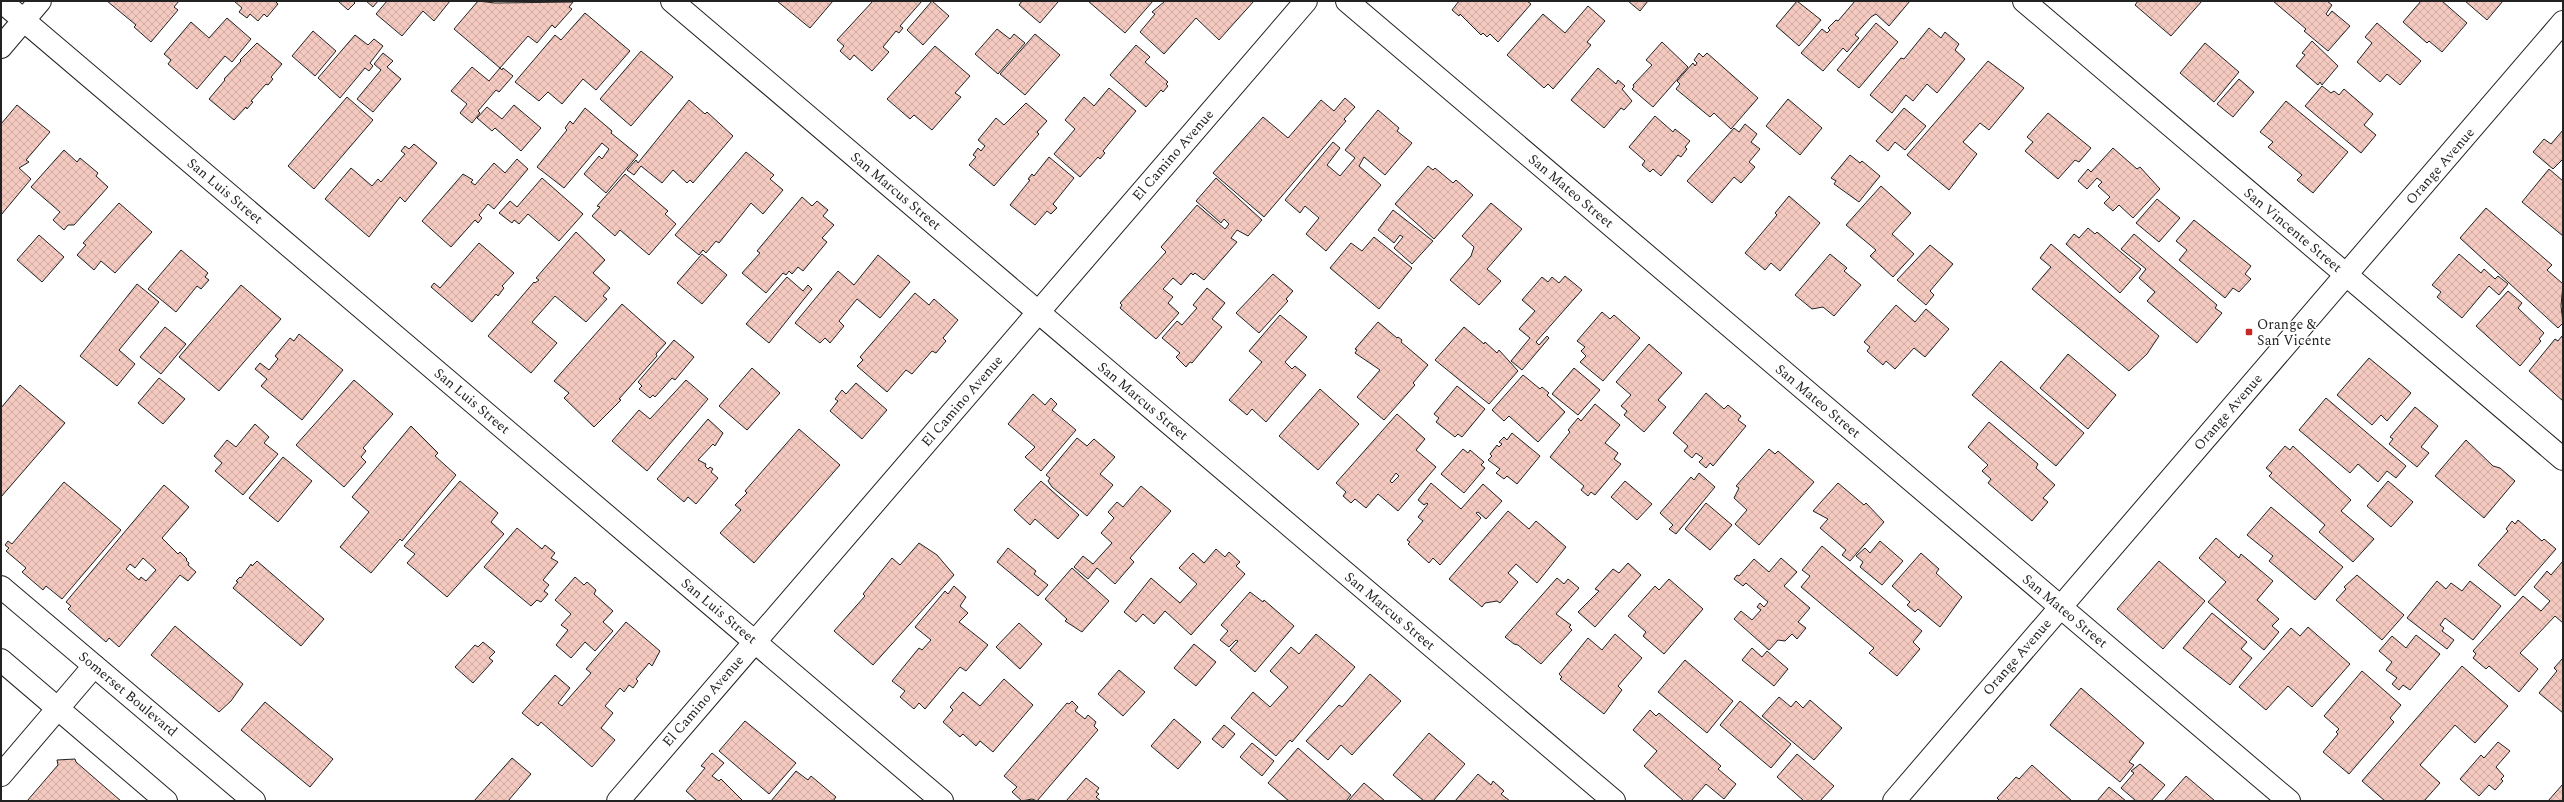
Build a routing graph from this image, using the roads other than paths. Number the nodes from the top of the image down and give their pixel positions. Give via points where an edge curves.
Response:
1 (1, 1) edge
2 (40, 1) edge
3 (672, 1) edge
4 (1306, 1) edge
5 (1347, 1) edge
6 (2024, 1) edge
7 (23, 20) junction
8 (2563, 22) edge
9 (1, 47) edge
10 (2346, 275) junction
11 (1038, 312) junction
12 (2563, 460) edge
13 (1, 587) edge
14 (2061, 607) junction
15 (755, 642) junction
16 (1, 660) edge
17 (94, 666) junction
18 (58, 709) junction
19 (1, 775) edge
20 (166, 801) edge
21 (254, 801) edge
22 (618, 801) edge
23 (942, 801) edge
24 (1614, 801) edge
25 (1894, 801) edge
26 (2289, 801) edge

1 - 7 street, San Luis Street
2 - 7 street
3 - 11 street, San Marcus Street
4 - 11 street, El Camino Avenue
5 - 14 street, San Mateo Street
6 - 10 street, San Vincente Street
7 - 9 street
7 - 15 street, San Luis Street
8 - 10 street, Orange Avenue
10 - 12 street, San Vincente Street
10 - 14 street, Orange Avenue
11 - 15 street, El Camino Avenue
11 - 24 street, San Marcus Street
13 - 17 street, Somerset Boulevard
14 - 25 street, Orange Avenue
14 - 26 street, San Mateo Street
15 - 22 street, El Camino Avenue
15 - 23 street, San Luis Street
16 - 18 street
17 - 18 street
17 - 21 street, Somerset Boulevard
18 - 19 street
18 - 20 street

